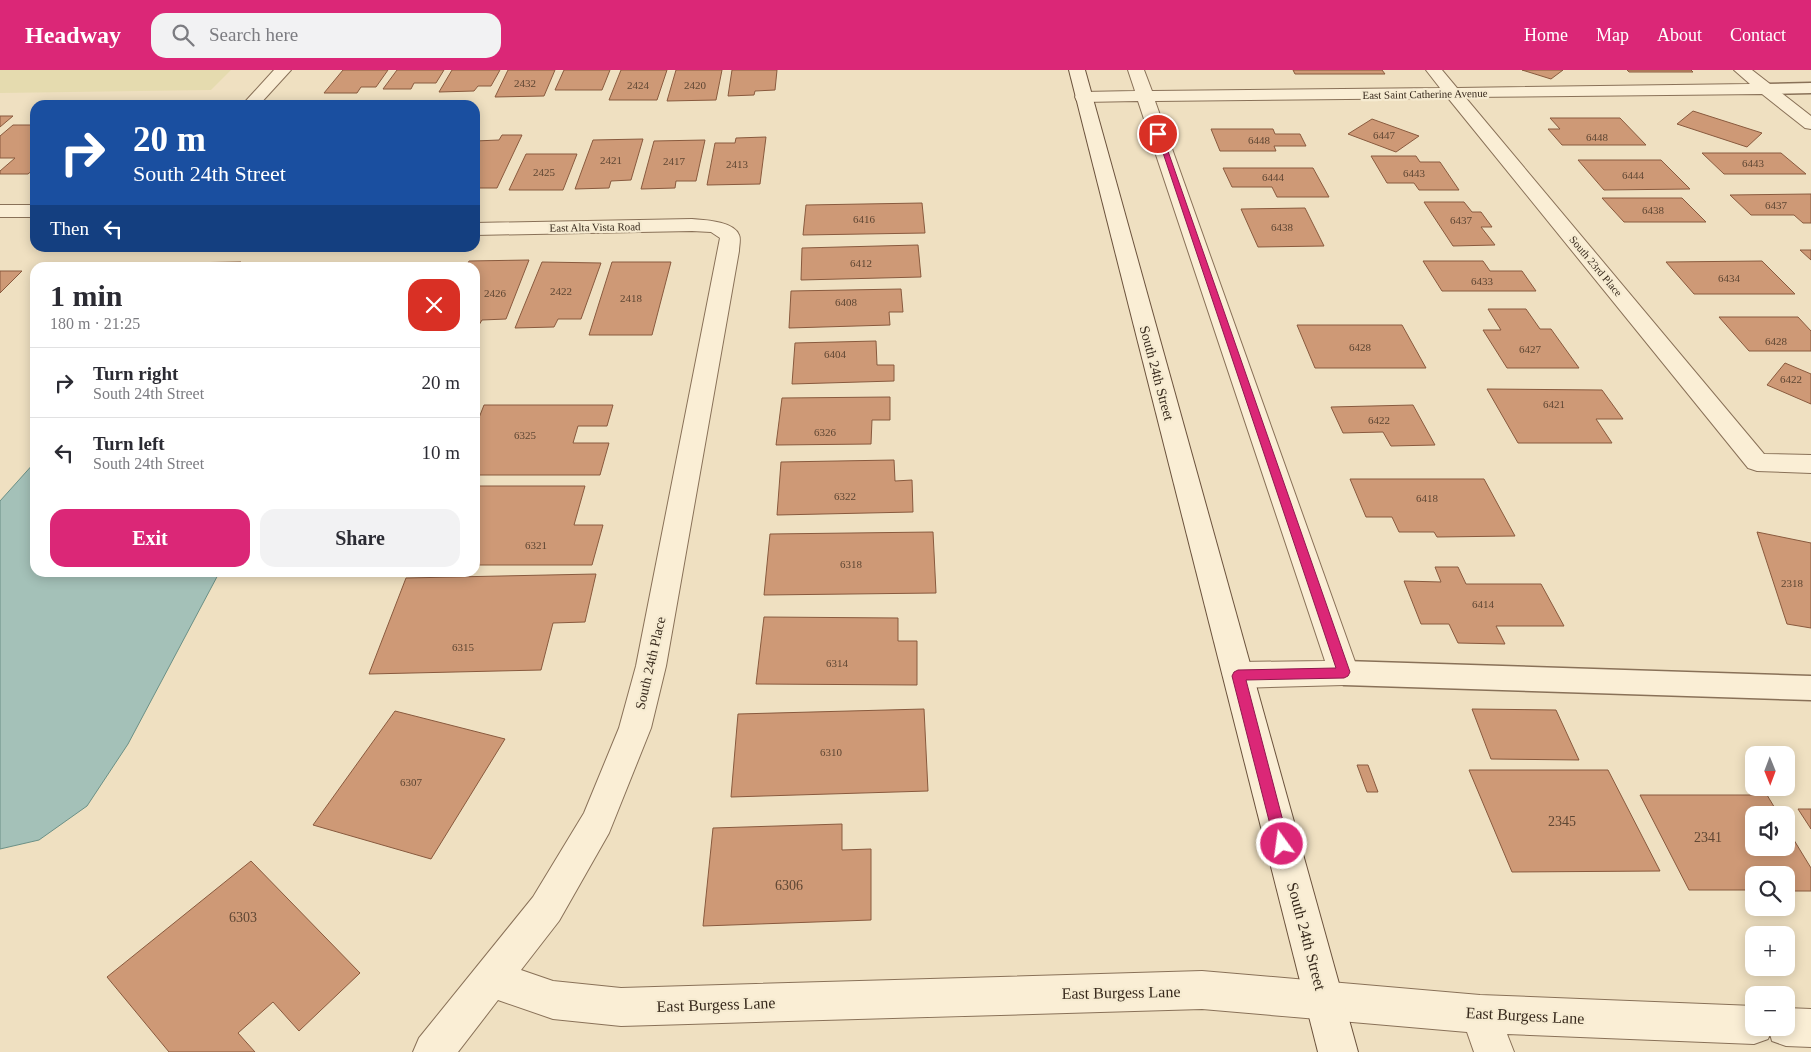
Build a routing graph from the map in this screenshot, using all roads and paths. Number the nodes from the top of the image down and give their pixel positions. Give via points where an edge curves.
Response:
1 (283, 70) edge
2 (1077, 70) edge
3 (1136, 70) edge
4 (1434, 70) edge
5 (1742, 70) edge
6 (1811, 88) edge
7 (1767, 89) junction
8 (1454, 94) junction
9 (1083, 97) junction
10 (1146, 97) junction
11 (255, 100) edge
12 (1811, 124) edge
13 (0, 211) edge
14 (30, 211) edge
15 (716, 227) joint
16 (480, 228) edge
17 (1811, 464) edge
18 (1344, 672) junction
19 (1238, 676) junction
20 (1811, 688) edge
21 (491, 979) junction
22 (1325, 1001) junction
23 (1480, 1014) junction
24 (1745, 1025) edge
25 (1795, 1027) edge
26 (1811, 1028) edge
27 (433, 1052) edge
28 (1338, 1052) edge
29 (1494, 1052) edge

1 - 11 street
2 - 9 street, South 24th Street
3 - 10 street
4 - 8 street, South 23rd Place
5 - 7 street
6 - 7 lane
7 - 8 street, East Saint Catherine Avenue
7 - 12 street
8 - 10 street, East Saint Catherine Avenue
8 - 17 street, South 23rd Place via 1757,462
9 - 10 street, East Saint Catherine Avenue
9 - 19 street, South 24th Street
10 - 18 street
13 - 14 street
15 - 16 street, East Alta Vista Road
15 - 21 street, South 24th Place via 730,236 730,251 651,666 634,728 597,822 546,909
18 - 19 street
18 - 20 lane
19 - 22 street, South 24th Street
21 - 22 street, East Burgess Lane via 553,1000 621,1007 1202,990
21 - 27 street, South 24th Place
22 - 23 street, East Burgess Lane
22 - 28 street, South 24th Street
23 - 24 street, East Burgess Lane
23 - 29 street
25 - 26 street

